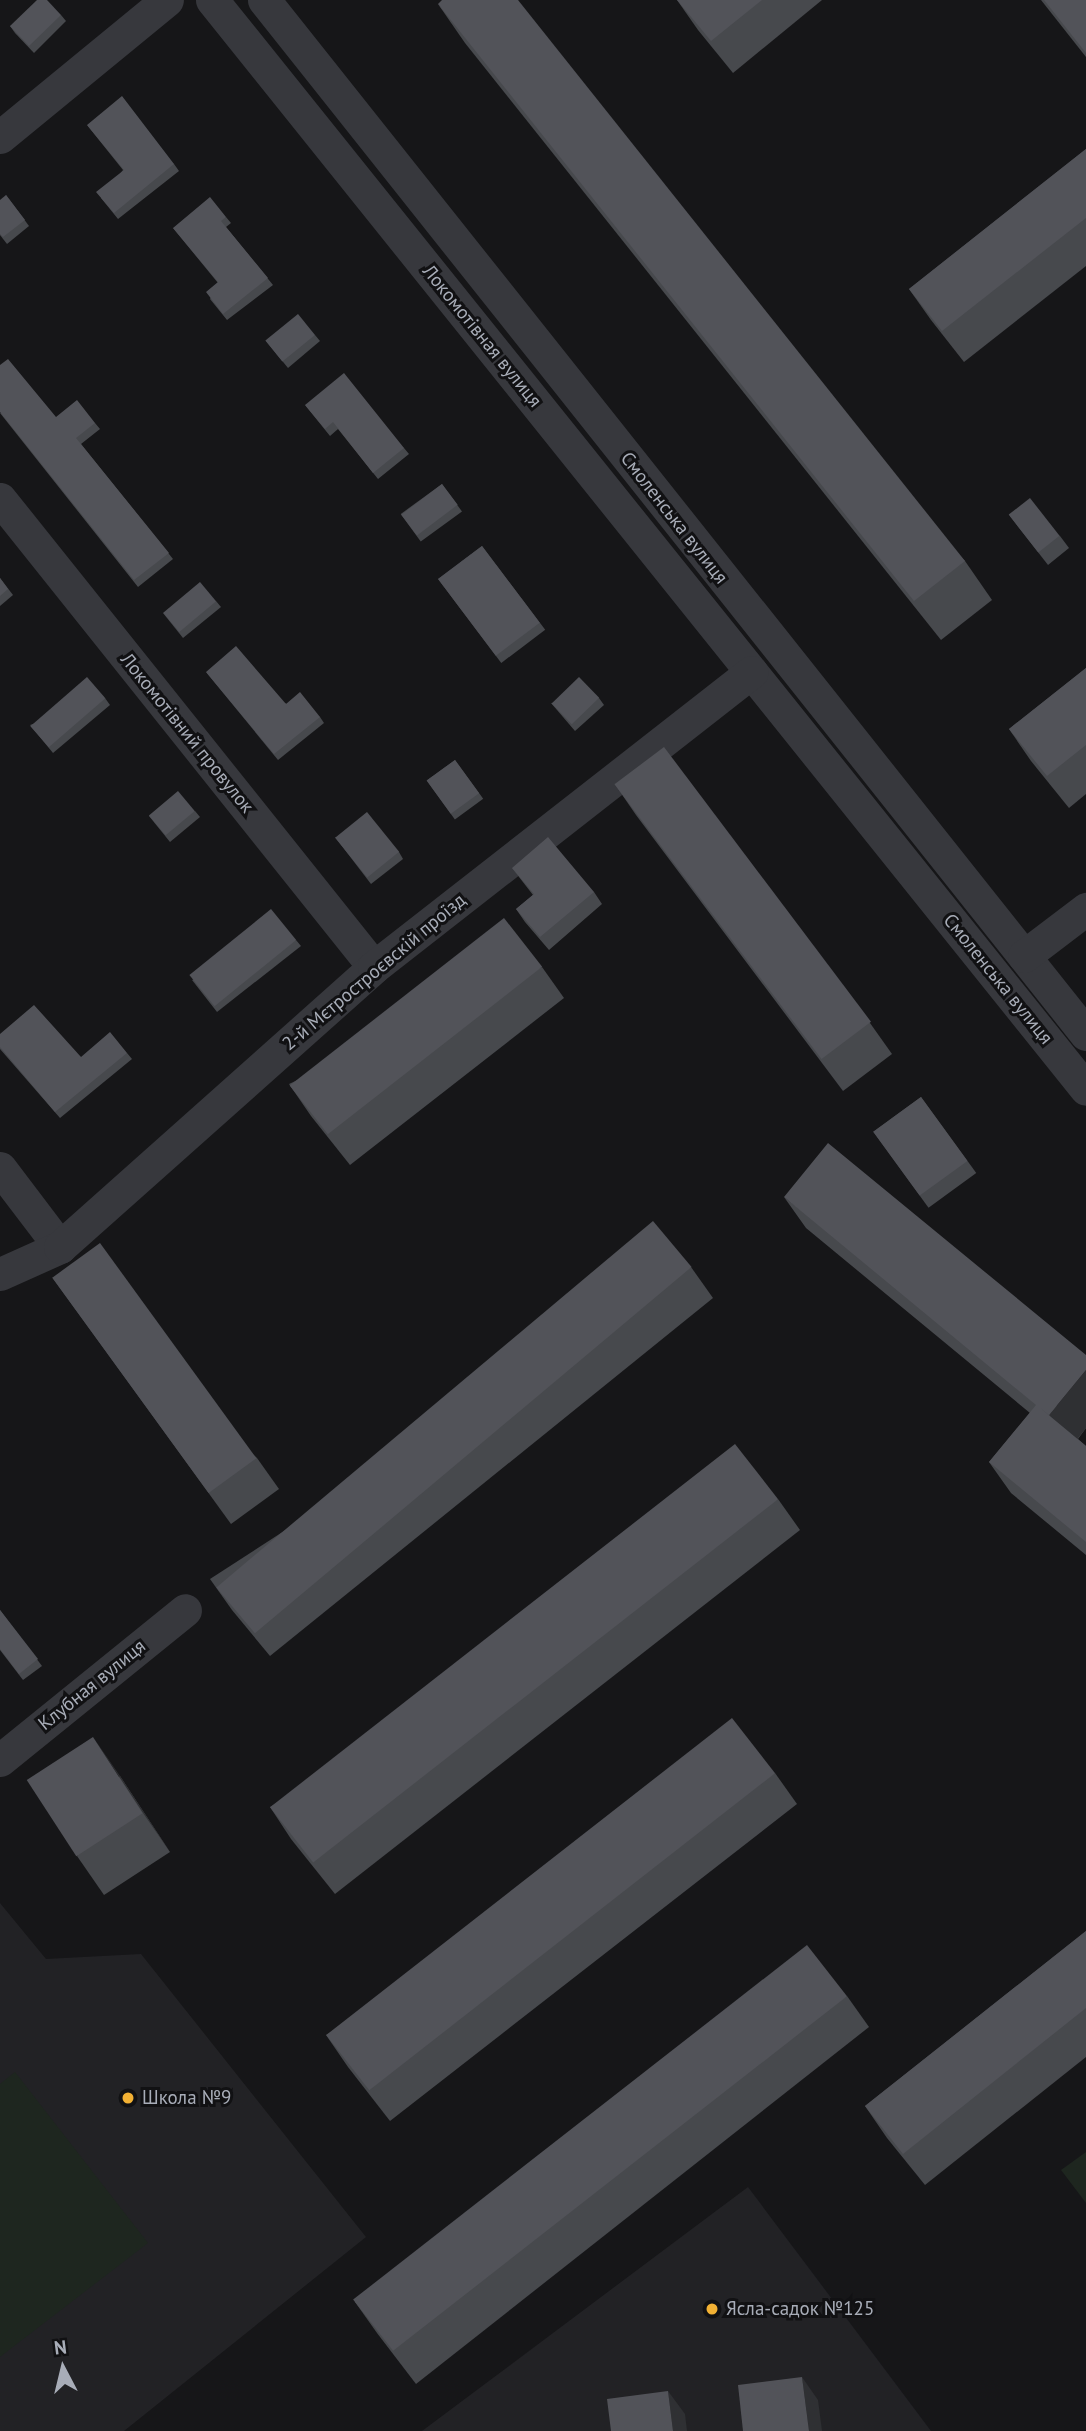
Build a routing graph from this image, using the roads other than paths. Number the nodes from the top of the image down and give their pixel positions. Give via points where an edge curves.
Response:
1 (167, 0) edge
2 (212, 0) edge
3 (264, 0) edge
4 (0, 137) edge
5 (0, 499) edge
6 (752, 672) junction
7 (1086, 909) edge
8 (1024, 956) junction
9 (374, 967) junction
10 (1086, 1034) edge
11 (1086, 1089) edge
12 (0, 1168) edge
13 (60, 1247) junction
14 (0, 1274) edge
15 (185, 1609) dead end
16 (0, 1760) edge

1 - 4 street
2 - 6 street, Локомотівная вулиця
3 - 8 street, Смоленська вулиця
5 - 9 street, Локомотівний провулок
6 - 9 street, 2-й Мєтростроєвскій проїзд
6 - 11 street, Смоленська вулиця
7 - 8 street
8 - 10 street, Смоленська вулиця
9 - 13 street, 2-й Мєтростроєвскій проїзд
12 - 13 street
13 - 14 street, 2-й Мєтростроєвскій проїзд
15 - 16 street, Клубная вулиця

